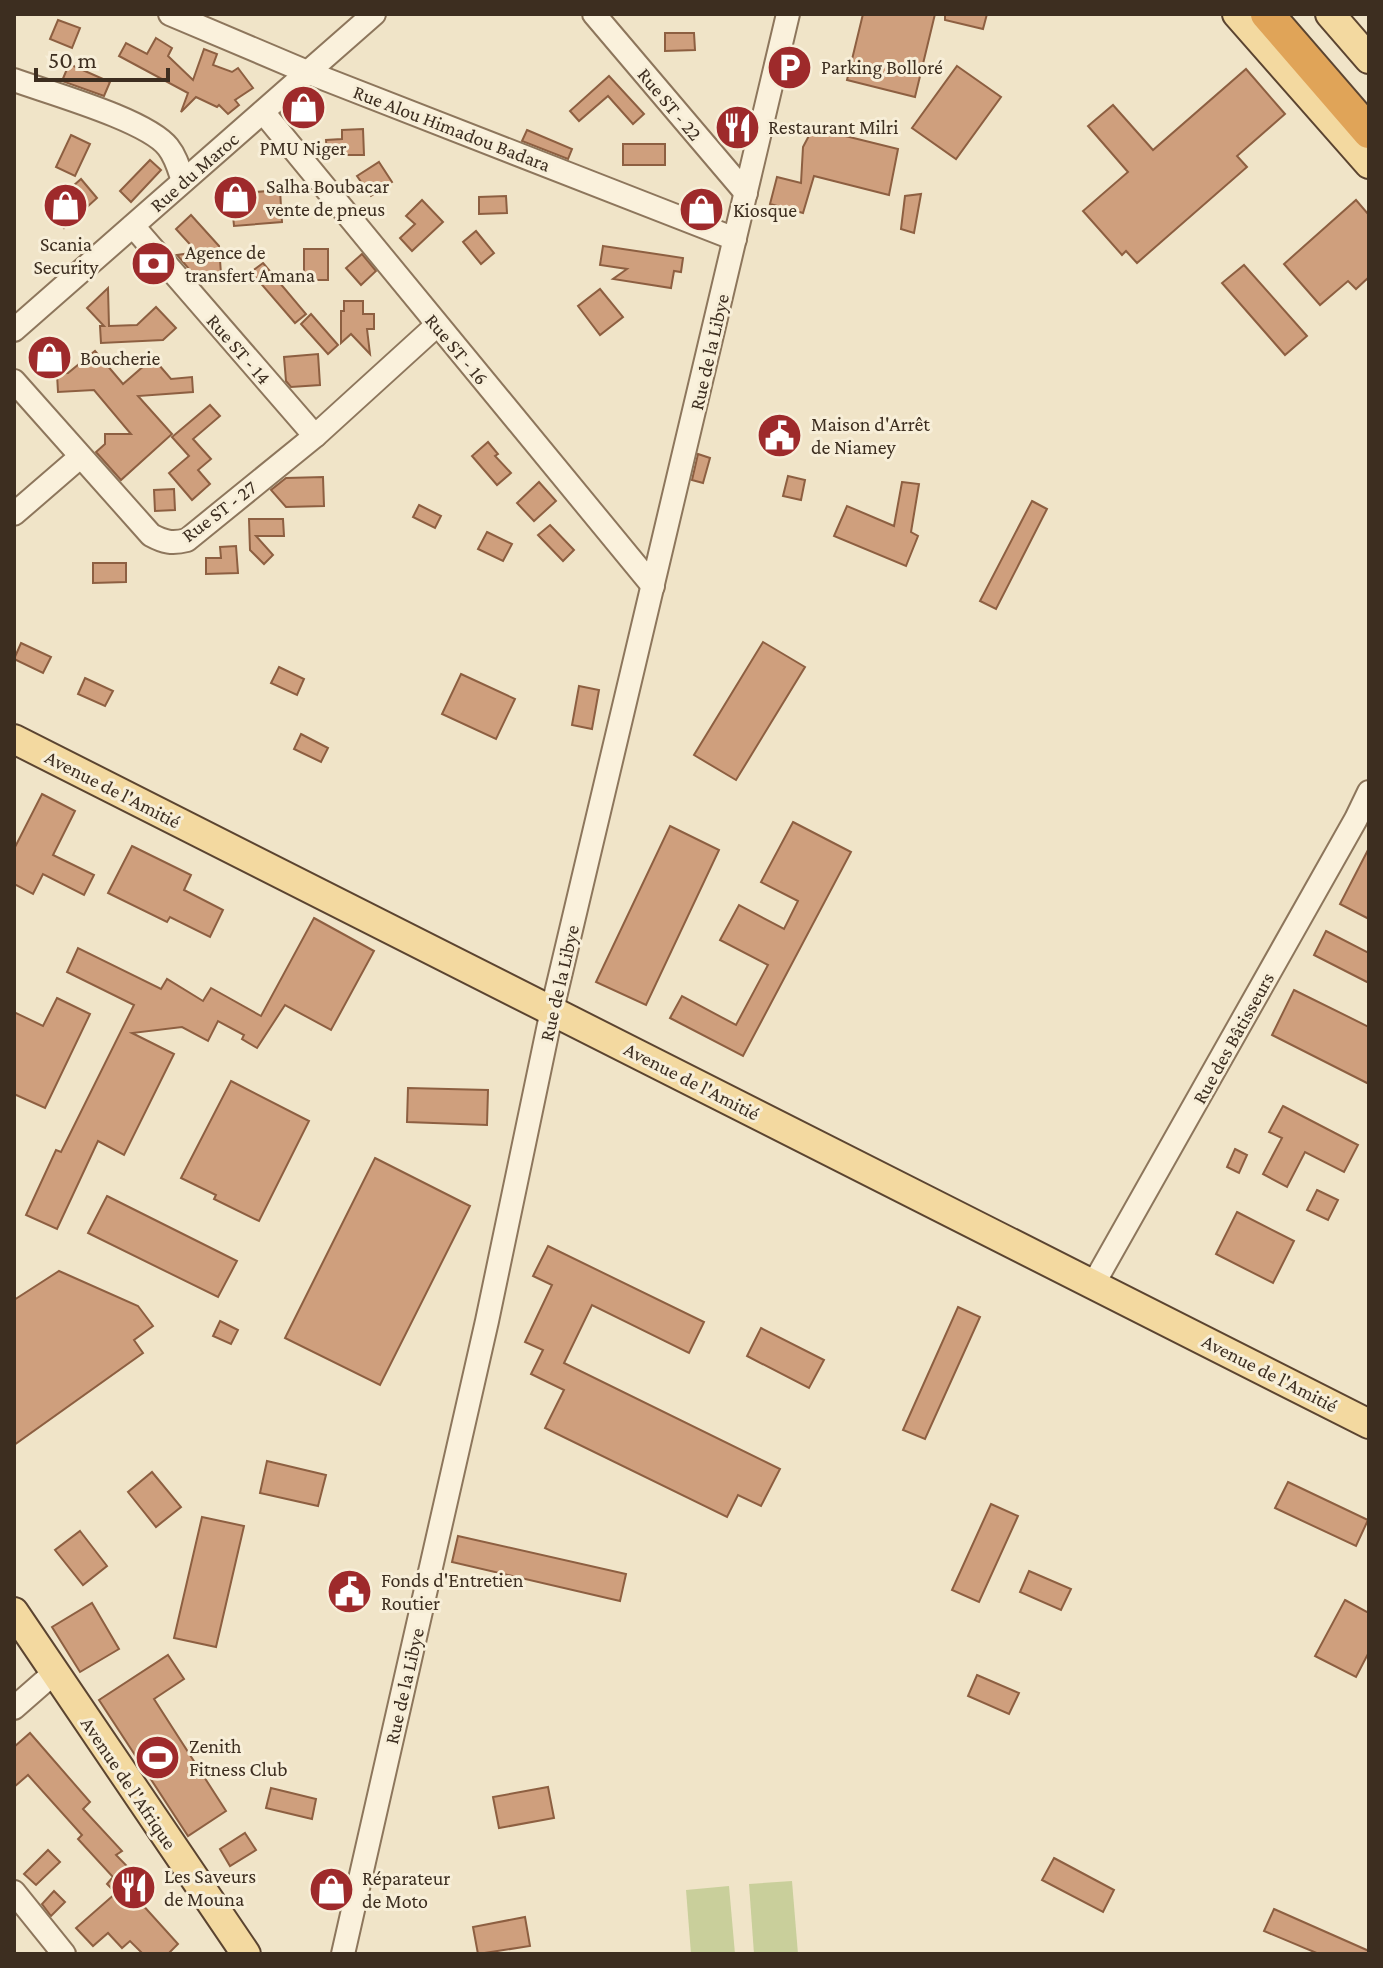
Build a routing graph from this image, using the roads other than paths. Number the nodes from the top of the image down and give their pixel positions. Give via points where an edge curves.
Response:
1 (374, 14) edge
2 (594, 14) edge
3 (788, 14) edge
4 (1237, 14) edge
5 (1267, 14) edge
6 (1291, 14) edge
7 (1330, 14) edge
8 (179, 16) edge
9 (1369, 59) edge
10 (307, 72) junction
11 (14, 80) edge
12 (1369, 104) edge
13 (263, 112) junction
14 (1369, 132) edge
15 (1369, 164) edge
16 (183, 181) junction
17 (746, 193) junction
18 (133, 226) junction
19 (735, 239) junction
20 (437, 325) junction
21 (14, 330) edge
22 (14, 381) edge
23 (315, 436) junction
24 (80, 457) junction
25 (14, 514) edge
26 (653, 586) junction
27 (14, 739) edge
28 (1369, 792) edge
29 (552, 1010) junction
30 (1094, 1283) junction
31 (1369, 1424) edge
32 (14, 1612) edge
33 (54, 1673) junction
34 (14, 1708) edge
35 (14, 1892) edge
36 (64, 1954) edge
37 (246, 1954) edge
38 (343, 1954) edge

1 - 10 street, Rue du Maroc
2 - 17 street, Rue ST - 22
3 - 17 street, Rue de la Libye
4 - 15 main road
5 - 14 highway
6 - 12 highway
7 - 9 main road
8 - 10 street, Rue Alou Himadou Badara
10 - 13 street, Rue du Maroc
10 - 19 street, Rue Alou Himadou Badara
11 - 16 street via 143,127 176,160
13 - 16 street, Rue du Maroc
13 - 20 street, Rue ST - 16
16 - 18 street, Rue du Maroc
17 - 19 street, Rue de la Libye
18 - 21 street, Rue du Maroc
18 - 23 street, Rue ST - 14
19 - 26 street, Rue de la Libye
20 - 23 street, Rue ST - 27
20 - 26 street, Rue ST - 16
22 - 24 street, Rue ST - 27
23 - 24 street, Rue ST - 27 via 187,540 176,543 151,535
24 - 25 street
26 - 29 street, Rue de la Libye
27 - 29 main road, Avenue de l'Amitié
28 - 30 street, Rue des Bâtisseurs
29 - 30 main road, Avenue de l'Amitié
29 - 38 street, Rue de la Libye
30 - 31 main road, Avenue de l'Amitié
32 - 33 main road, Avenue de l'Afrique
33 - 34 street
33 - 37 main road, Avenue de l'Afrique
35 - 36 street

